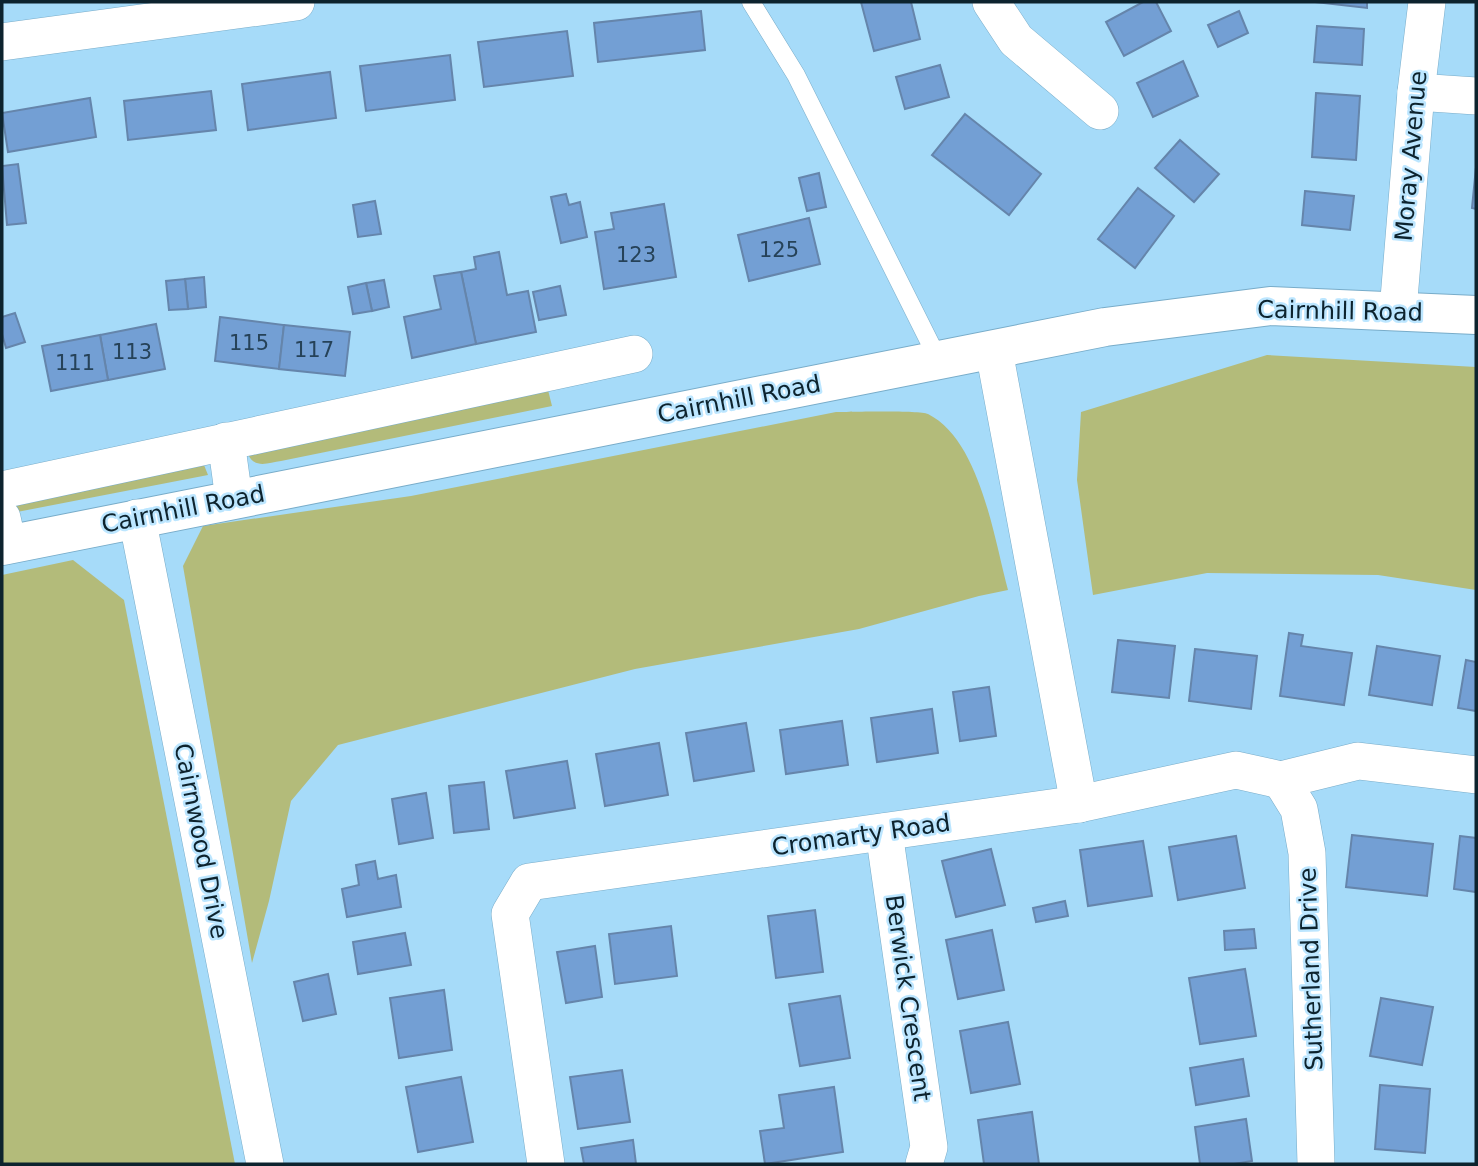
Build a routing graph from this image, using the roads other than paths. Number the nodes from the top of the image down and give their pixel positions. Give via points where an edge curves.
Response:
1 (751, 2) edge
2 (991, 2) edge
3 (1427, 2) edge
4 (276, 3) edge
5 (2, 42) edge
6 (1416, 92) junction
7 (1476, 96) edge
8 (1100, 111) dead end
9 (1398, 311) junction
10 (1476, 315) edge
11 (994, 351) junction
12 (634, 354) dead end
13 (938, 359) junction
14 (226, 441) junction
15 (2, 490) edge
16 (234, 499) junction
17 (138, 518) junction
18 (4, 536) edge
19 (1476, 775) edge
20 (1281, 780) junction
21 (1079, 804) junction
22 (884, 832) junction
23 (265, 1164) edge
24 (546, 1164) edge
25 (924, 1164) edge
26 (1316, 1164) edge

1 - 13 lane via 796,75
2 - 8 street via 1016,40
3 - 6 street, Moray Avenue
4 - 5 street
6 - 7 street
6 - 9 street, Moray Avenue
9 - 10 main road, Cairnhill Road
9 - 11 main road, Cairnhill Road via 1270,306 1105,327
11 - 13 main road, Cairnhill Road
11 - 21 street
12 - 14 street
13 - 16 main road, Cairnhill Road
14 - 15 street
14 - 16 street
16 - 17 main road, Cairnhill Road
17 - 18 main road, Cairnhill Road
17 - 23 street, Cairnwood Drive
19 - 20 street, Cromarty Road via 1358,761
20 - 21 street, Cromarty Road via 1236,770
20 - 26 street, Sutherland Drive via 1299,809 1307,853
21 - 22 street, Cromarty Road
22 - 24 street, Cromarty Road via 529,882 510,914
22 - 25 street, Berwick Crescent via 929,1147

